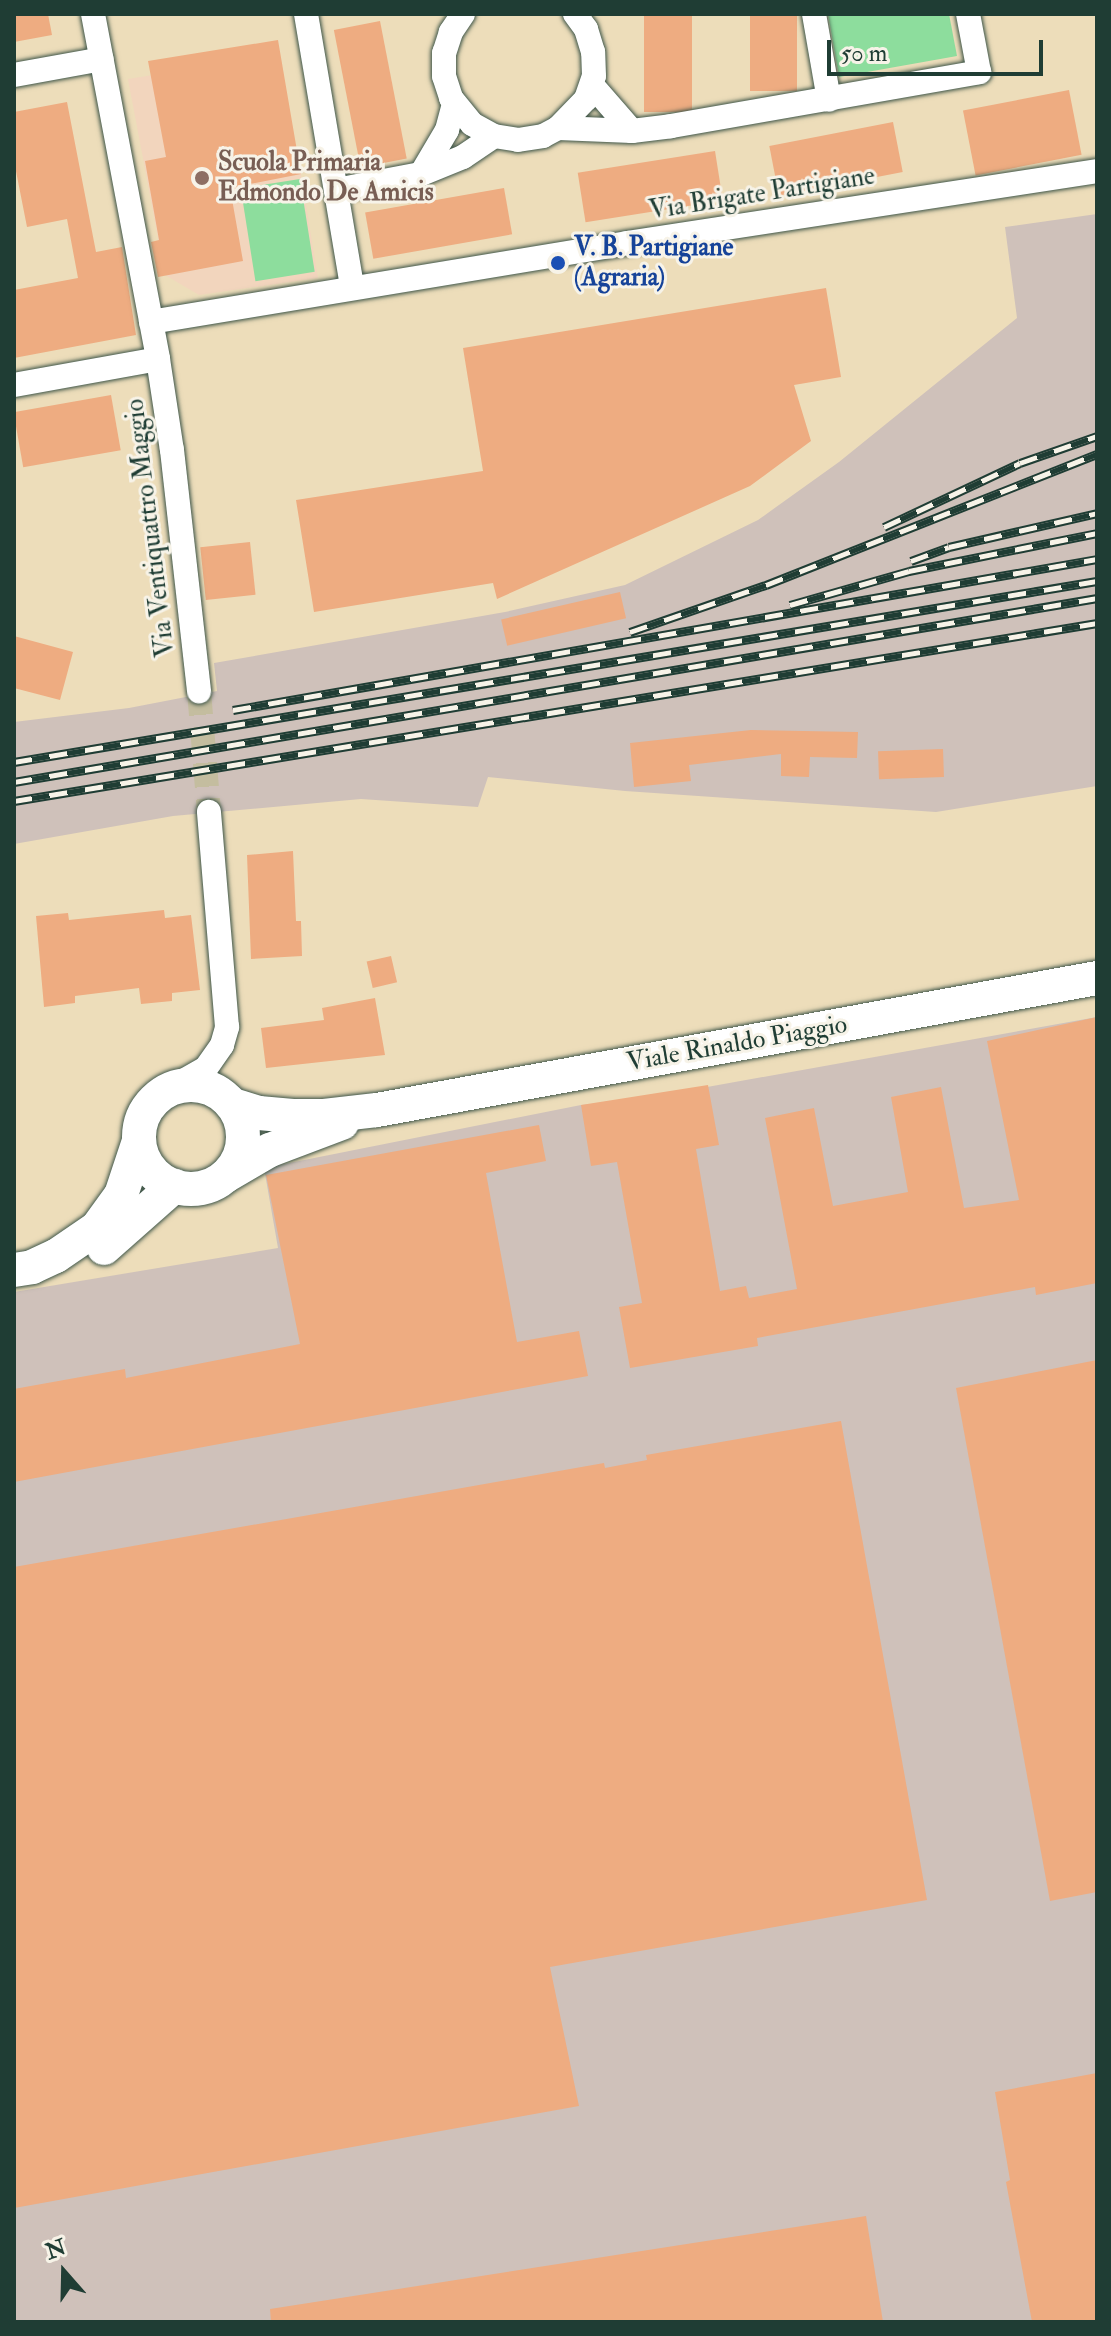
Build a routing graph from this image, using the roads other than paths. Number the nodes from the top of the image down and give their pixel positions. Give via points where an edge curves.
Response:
1 (93, 14) edge
2 (306, 14) edge
3 (463, 14) edge
4 (575, 14) edge
5 (814, 14) edge
6 (968, 14) edge
7 (102, 59) junction
8 (14, 75) edge
9 (592, 85) junction
10 (829, 100) junction
11 (454, 104) junction
12 (558, 128) junction
13 (632, 131) junction
14 (494, 136) junction
15 (1097, 171) edge
16 (421, 174) junction
17 (336, 190) junction
18 (352, 287) junction
19 (151, 322) junction
20 (158, 359) junction
21 (14, 385) edge
22 (199, 691) tunnel mouth
23 (209, 812) tunnel mouth
24 (1097, 978) edge
25 (171, 1088) junction
26 (233, 1105) junction
27 (377, 1110) junction
28 (139, 1141) junction
29 (227, 1175) junction
30 (174, 1186) junction
31 (23, 1268) edge

1 - 7 street, Via Ventiquattro Maggio
2 - 17 street
3 - 11 street via 444,53 444,76
4 - 9 street via 593,52
5 - 10 street
6 - 10 street via 979,72
7 - 8 street
7 - 19 street, Via Ventiquattro Maggio
9 - 12 street via 578,112
9 - 13 street
10 - 13 street
11 - 14 street via 472,124
11 - 16 street via 447,130
12 - 13 street
12 - 14 street via 530,139
14 - 16 street via 463,157
15 - 18 street, Via Brigate Partigiane
16 - 17 street
17 - 18 street
18 - 19 street, Via Brigate Partigiane
19 - 20 street, Via Ventiquattro Maggio
20 - 21 street, Via Ventiquattro Maggio
20 - 22 street, Via Ventiquattro Maggio
23 - 25 street via 227,1027 206,1068
24 - 27 street, Viale Rinaldo Piaggio
25 - 26 street via 205,1086
25 - 28 street via 148,1108
26 - 27 street, Viale Rinaldo Piaggio via 293,1116
26 - 29 street via 244,1136
27 - 29 street, Viale Rinaldo Piaggio via 270,1150
28 - 30 street via 148,1167
28 - 31 street via 127,1182 109,1215 73,1246
29 - 30 street via 199,1188
30 - 31 street via 92,1256 67,1267

